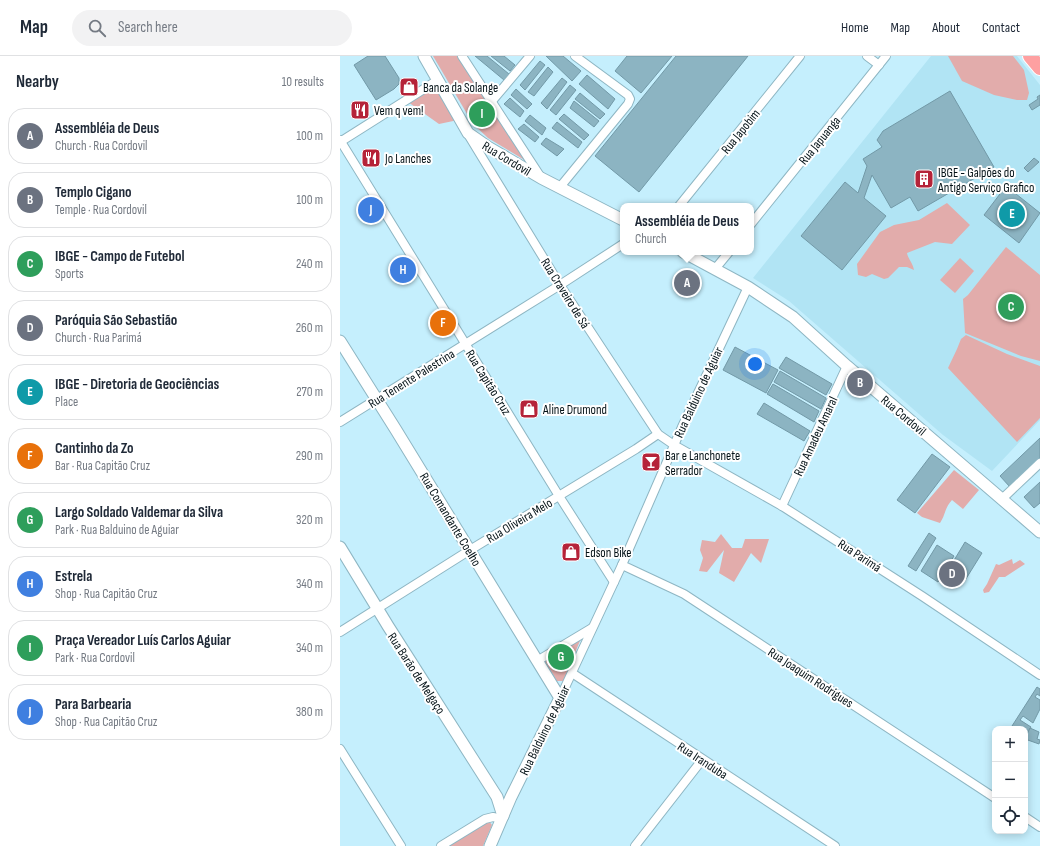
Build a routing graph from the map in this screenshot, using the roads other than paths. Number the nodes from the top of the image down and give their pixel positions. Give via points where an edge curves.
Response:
1 (424, 56) edge
2 (462, 56) edge
3 (530, 56) edge
4 (575, 56) edge
5 (800, 56) edge
6 (867, 56) edge
7 (886, 56) edge
8 (1030, 56) edge
9 (879, 65) junction
10 (1040, 68) edge
11 (438, 80) junction
12 (492, 101) junction
13 (468, 133) junction
14 (340, 141) edge
15 (541, 178) junction
16 (560, 187) junction
17 (681, 203) edge
18 (620, 218) edge
19 (754, 220) edge
20 (620, 246) edge
21 (689, 255) edge
22 (727, 255) edge
23 (715, 269) junction
24 (560, 285) junction
25 (748, 287) junction
26 (340, 342) edge
27 (465, 343) junction
28 (847, 366) junction
29 (377, 400) junction
30 (340, 422) edge
31 (658, 434) junction
32 (674, 445) junction
33 (1040, 463) edge
34 (559, 496) junction
35 (1002, 499) junction
36 (782, 506) junction
37 (1040, 532) edge
38 (340, 547) edge
39 (470, 550) junction
40 (622, 565) junction
41 (614, 582) junction
42 (377, 609) junction
43 (592, 628) junction
44 (340, 632) edge
45 (537, 660) junction
46 (572, 673) junction
47 (1040, 675) edge
48 (560, 698) junction
49 (340, 749) edge
50 (702, 760) junction
51 (992, 796) edge
52 (512, 797) junction
53 (497, 798) junction
54 (498, 817) junction
55 (1028, 819) edge
56 (1040, 827) edge
57 (401, 846) edge
58 (441, 846) edge
59 (490, 846) edge
60 (635, 846) edge
61 (835, 846) edge

1 - 11 street, Rua Cordovil
2 - 12 street, Rua Cordovil
3 - 12 street
4 - 16 street via 630,99
5 - 17 street, Rua Japobim
6 - 9 street
7 - 9 street, Rua Japuanga
8 - 10 highway
9 - 19 street, Rua Japuanga
11 - 13 street, Rua Cordovil
11 - 14 street
12 - 15 street, Rua Cordovil
13 - 15 street, Rua Cordovil
13 - 24 street, Rua Craveiro de Sá
14 - 27 street, Rua Capitão Cruz
15 - 16 street, Rua Cordovil
16 - 18 street, Rua Cordovil
20 - 24 street, Rua Tenente Palestrina
21 - 23 street, Rua Cordovil
22 - 23 street
23 - 25 street, Rua Cordovil
24 - 27 street, Rua Tenente Palestrina
24 - 31 street, Rua Craveiro de Sá
25 - 28 street, Rua Cordovil via 793,317
25 - 32 street, Rua Balduino de Aguiar
26 - 29 street, Rua Comandante Coelho
27 - 29 street, Rua Tenente Palestrina
27 - 34 street, Rua Capitão Cruz
28 - 35 street, Rua Cordovil
28 - 36 street, Rua Amadeu Amaral
29 - 30 street, Rua Tenente Palestrina
29 - 39 street, Rua Comandante Coelho
31 - 32 street, Rua Craveiro de Sá
31 - 34 street, Rua Oliveira Melo
32 - 36 street, Rua Parimá
32 - 40 street, Rua Balduino de Aguiar
33 - 35 street
34 - 39 street, Rua Oliveira Melo
34 - 41 street, Rua Capitão Cruz
35 - 37 street, Rua Cordovil
36 - 47 street, Rua Parimá
38 - 42 street, Rua Barão de Melgaço
39 - 42 street, Rua Oliveira Melo
39 - 45 street, Rua Comandante Coelho
40 - 41 street, Rua Balduino de Aguiar
40 - 51 street, Rua Joaquim Rodrigues via 684,594
41 - 43 street, Rua Balduino de Aguiar
42 - 44 street, Rua Oliveira Melo
42 - 53 street, Rua Barão de Melgaço
43 - 45 street
43 - 46 street, Rua Balduino de Aguiar
45 - 48 street, Rua Comandante Coelho
46 - 48 street, Rua Balduino de Aguiar
46 - 50 street, Rua Iranduba
48 - 52 street, Rua Balduino de Aguiar
49 - 57 street
50 - 60 street
50 - 61 street, Rua Iranduba
52 - 53 street
52 - 54 street, Rua Balduino de Aguiar
53 - 54 street, Rua Barão de Melgaço
54 - 58 street via 485,818
54 - 59 street, Rua Balduino de Aguiar
55 - 56 street

